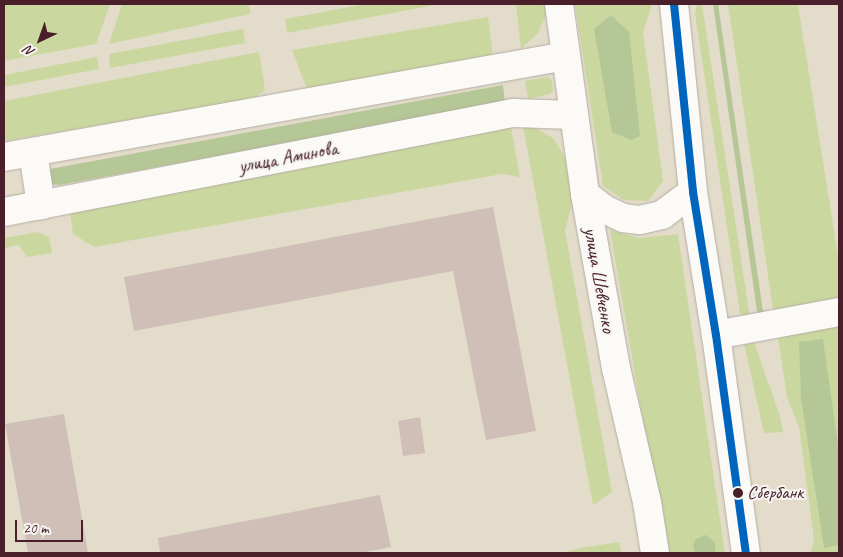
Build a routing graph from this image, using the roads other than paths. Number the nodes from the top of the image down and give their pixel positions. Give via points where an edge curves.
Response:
1 (559, 4) edge
2 (674, 4) edge
3 (566, 56) junction
4 (574, 114) junction
5 (32, 152) junction
6 (4, 157) edge
7 (693, 192) junction
8 (585, 194) junction
9 (41, 205) junction
10 (4, 212) edge
11 (839, 312) edge
12 (716, 335) junction
13 (655, 553) edge
14 (746, 553) edge

1 - 3 street, улица Шевченко
2 - 7 street
3 - 4 street, улица Шевченко
3 - 5 street
4 - 8 street, улица Шевченко
4 - 9 street, улица Аминова via 514,113
5 - 6 street
5 - 9 street
7 - 8 street via 662,215 640,220 623,218 604,209
7 - 12 street
8 - 13 street, улица Шевченко via 616,368 647,502
9 - 10 street, улица Аминова
11 - 12 street
12 - 14 street

